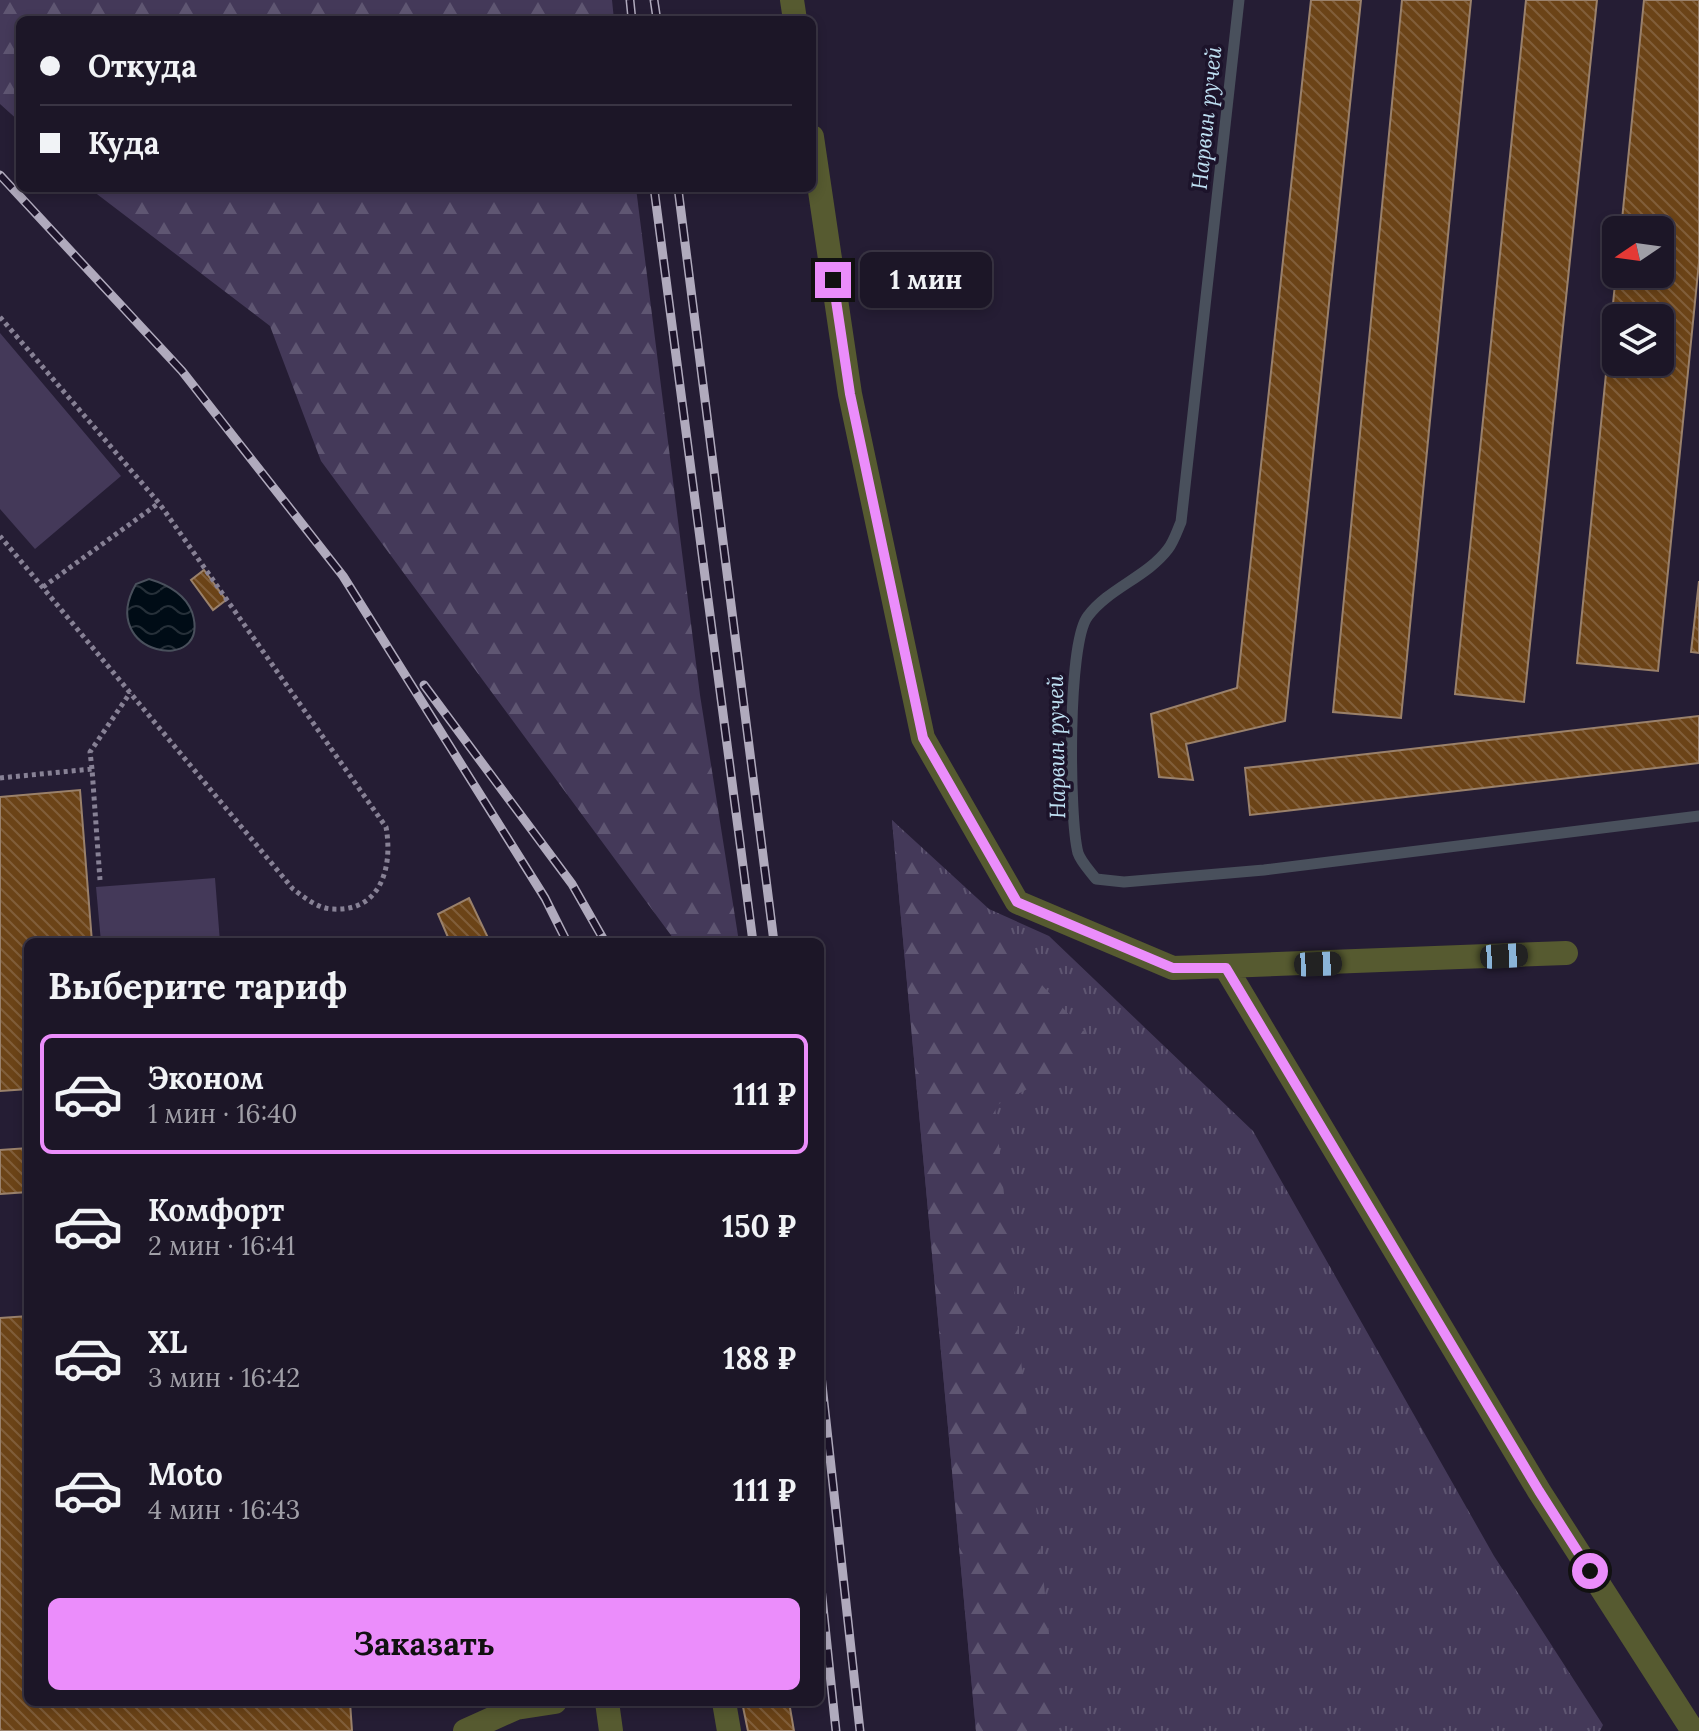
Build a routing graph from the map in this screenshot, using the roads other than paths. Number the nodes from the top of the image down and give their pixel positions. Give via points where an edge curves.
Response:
1 (816, 164) edge
2 (1566, 953) dead end
3 (1226, 968) junction
4 (529, 1706) edge
5 (608, 1706) edge
6 (725, 1706) edge
7 (465, 1731) edge
8 (611, 1731) edge
9 (729, 1731) edge
10 (1693, 1731) edge

1 - 3 lane via 850,394 923,738 1017,902 1173,968
2 - 3 lane
3 - 10 lane via 1539,1491
4 - 7 lane
5 - 8 lane
6 - 9 lane

